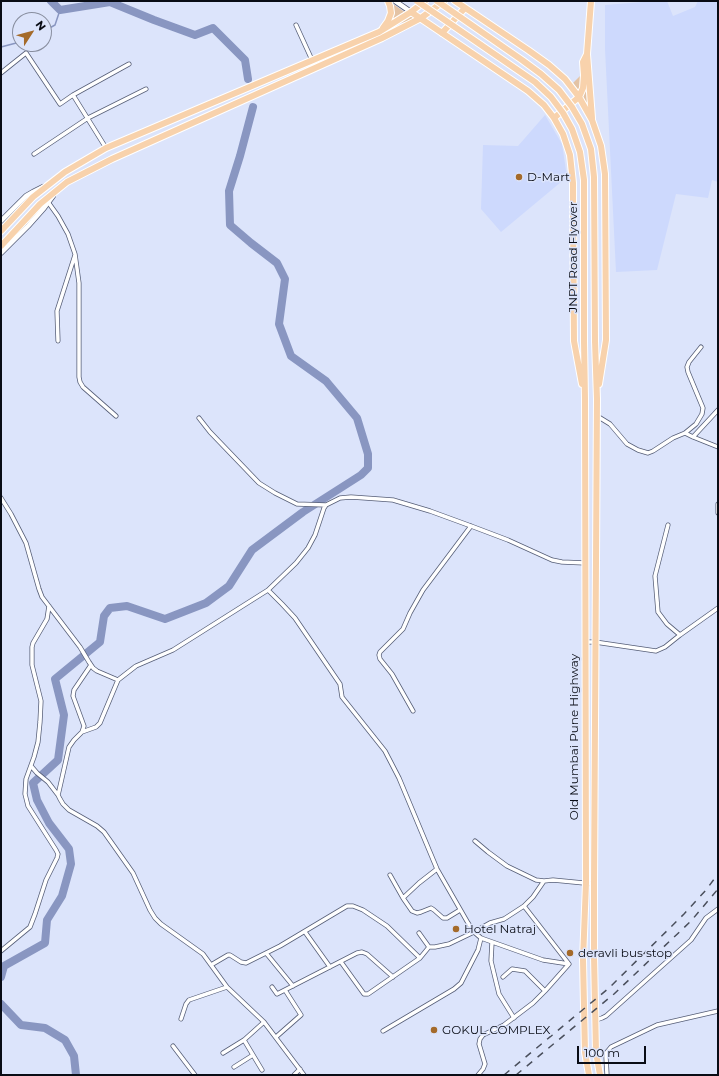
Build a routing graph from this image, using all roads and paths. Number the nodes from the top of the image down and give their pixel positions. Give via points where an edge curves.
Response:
1 (388, 1) edge
2 (395, 1) edge
3 (417, 1) edge
4 (425, 1) edge
5 (437, 1) edge
6 (444, 1) edge
7 (455, 1) edge
8 (591, 1) edge
9 (465, 8) junction
10 (411, 12) junction
11 (421, 18) junction
12 (296, 25) dead end
13 (379, 32) junction
14 (442, 33) junction
15 (588, 54) junction
16 (312, 60) junction
17 (129, 64) dead end
18 (1, 72) edge
19 (146, 89) dead end
20 (73, 95) junction
21 (579, 97) junction
22 (88, 118) junction
23 (554, 118) junction
24 (592, 120) junction
25 (106, 148) junction
26 (34, 154) dead end
27 (51, 184) junction
28 (58, 190) junction
29 (48, 202) junction
30 (1, 221) edge
31 (1, 231) edge
32 (1, 246) edge
33 (1, 253) edge
34 (75, 254) junction
35 (58, 341) dead end
36 (701, 347) dead end
37 (585, 399) junction
38 (597, 399) junction
39 (718, 410) edge
40 (596, 415) junction
41 (116, 416) dead end
42 (199, 418) dead end
43 (685, 433) junction
44 (693, 438) junction
45 (718, 447) edge
46 (1, 498) edge
47 (718, 504) edge
48 (324, 505) junction
49 (718, 513) edge
50 (668, 525) dead end
51 (470, 526) junction
52 (585, 563) junction
53 (268, 590) junction
54 (49, 606) junction
55 (718, 608) edge
56 (680, 635) junction
57 (585, 642) junction
58 (595, 642) junction
59 (90, 664) junction
60 (118, 680) junction
61 (413, 712) dead end
62 (82, 732) junction
63 (31, 766) junction
64 (58, 795) junction
65 (475, 841) dead end
66 (437, 869) junction
67 (390, 875) dead end
68 (544, 881) junction
69 (586, 883) junction
70 (594, 884) junction
71 (403, 898) junction
72 (524, 906) junction
73 (718, 909) edge
74 (460, 910) junction
75 (304, 932) junction
76 (474, 932) junction
77 (419, 933) dead end
78 (481, 938) junction
79 (492, 942) junction
80 (429, 947) junction
81 (1, 951) edge
82 (266, 953) junction
83 (583, 956) junction
84 (594, 956) junction
85 (420, 958) junction
86 (340, 962) junction
87 (569, 964) junction
88 (212, 965) junction
89 (330, 967) junction
90 (392, 977) junction
91 (503, 977) dead end
92 (293, 986) junction
93 (227, 987) junction
94 (272, 987) dead end
95 (285, 990) junction
96 (545, 991) junction
97 (718, 1011) edge
98 (514, 1018) junction
99 (181, 1019) dead end
100 (596, 1020) junction
101 (264, 1022) junction
102 (383, 1031) dead end
103 (276, 1037) junction
104 (244, 1040) junction
105 (173, 1046) dead end
106 (223, 1053) dead end
107 (253, 1055) junction
108 (234, 1067) dead end
109 (300, 1069) junction
110 (262, 1070) dead end
111 (195, 1075) edge
112 (294, 1075) edge
113 (304, 1075) edge
114 (478, 1075) edge
115 (589, 1075) edge
116 (600, 1075) edge
117 (607, 1075) edge

1 - 13 highway via 390,16
2 - 10 street
3 - 37 highway, JNPT Road Flyover, bridge via 535,82 551,97 572,130 580,152 584,180
4 - 10 highway
5 - 38 highway, JNPT Road Flyover, bridge via 542,74 559,90 582,124 591,149 594,177
6 - 11 highway
7 - 9 highway
8 - 15 highway
9 - 14 highway
9 - 21 highway via 549,65 565,79
10 - 11 highway
10 - 13 highway
11 - 14 highway
11 - 28 highway via 382,38 112,159 67,182
12 - 16 street
13 - 16 highway
14 - 23 highway via 528,91
15 - 21 highway via 583,62 583,88
15 - 24 highway
16 - 25 highway
17 - 20 street
18 - 20 street via 26,53 60,104
19 - 22 street
20 - 22 street
21 - 23 highway
21 - 24 highway
22 - 25 street
22 - 26 street
23 - 37 highway via 570,155 573,183 574,341
24 - 38 highway via 601,146 605,174 606,340
25 - 27 highway via 65,172
27 - 30 street via 26,196
27 - 31 highway via 34,197
28 - 29 street
28 - 32 highway via 40,204
29 - 33 street
29 - 34 street via 68,234
34 - 35 street via 57,311
34 - 41 street via 79,283 80,382
36 - 43 street via 687,367 702,414 696,424
37 - 52 highway, Old Mumbai Pune Highway
38 - 40 highway, Old Mumbai Pune Highway
39 - 44 street
40 - 43 street via 610,424 627,444 648,453
40 - 58 highway, Old Mumbai Pune Highway
42 - 48 street via 259,483 297,504
43 - 44 street
44 - 45 street
46 - 54 street via 26,543 39,589
47 - 49 street
48 - 51 street via 351,496 393,500
48 - 53 street via 315,535 308,548
50 - 56 street via 655,576 658,612
51 - 52 street via 552,560
51 - 61 street via 423,590 403,629 379,655
52 - 57 highway, Old Mumbai Pune Highway
53 - 60 street via 173,650 136,666
53 - 66 street via 295,618 340,684 342,697 385,751 400,778
54 - 59 street
54 - 63 street via 47,619 31,651 41,701 38,742
55 - 56 street
56 - 58 street via 656,651
57 - 58 street
57 - 69 highway, Old Mumbai Pune Highway
58 - 70 highway, Old Mumbai Pune Highway
59 - 60 street via 97,672
59 - 62 street via 73,696 84,724
60 - 62 street via 100,723
62 - 64 street via 69,748
63 - 64 street
63 - 81 street via 26,779 25,794 28,806 58,854 30,927
64 - 88 street via 69,810 104,832 133,873 155,918 180,939 200,951
65 - 68 street via 507,866 536,880
66 - 71 street
66 - 74 street
67 - 71 street
68 - 69 street
68 - 72 street
69 - 70 street
69 - 83 highway, Old Mumbai Pune Highway
70 - 84 highway, Old Mumbai Pune Highway
71 - 74 street via 412,911 417,913 431,908 443,918 447,918
72 - 76 street via 504,919
72 - 87 street
73 - 100 street via 706,918 690,940 606,1016
74 - 76 street
75 - 82 street
75 - 85 street via 347,906 353,906 388,926
75 - 89 street
76 - 78 street
76 - 80 street via 449,944
77 - 80 street
78 - 79 street
78 - 102 street via 478,950 461,983
79 - 87 street via 543,960
79 - 98 street via 490,961 499,994
80 - 85 street
82 - 88 street via 244,963 228,955
82 - 92 street
83 - 84 highway
83 - 115 highway, Old Mumbai Pune Highway via 585,1052
84 - 100 highway, Old Mumbai Pune Highway
85 - 90 street
86 - 89 street
86 - 90 street via 357,952 362,952
86 - 90 street via 366,994
87 - 96 street
88 - 93 street
89 - 92 street
91 - 96 street via 512,969 525,972
92 - 95 street
93 - 99 street via 189,1000
93 - 101 street
94 - 95 street via 277,994
95 - 103 street via 301,1015
96 - 98 street
97 - 117 street via 657,1025 611,1047 606,1053
98 - 114 street via 480,1039 485,1064
100 - 116 highway, Old Mumbai Pune Highway via 596,1052
101 - 103 street
101 - 104 street
103 - 109 street
104 - 106 street
104 - 107 street
105 - 111 street
107 - 108 street
107 - 110 street
109 - 112 street
109 - 113 street

